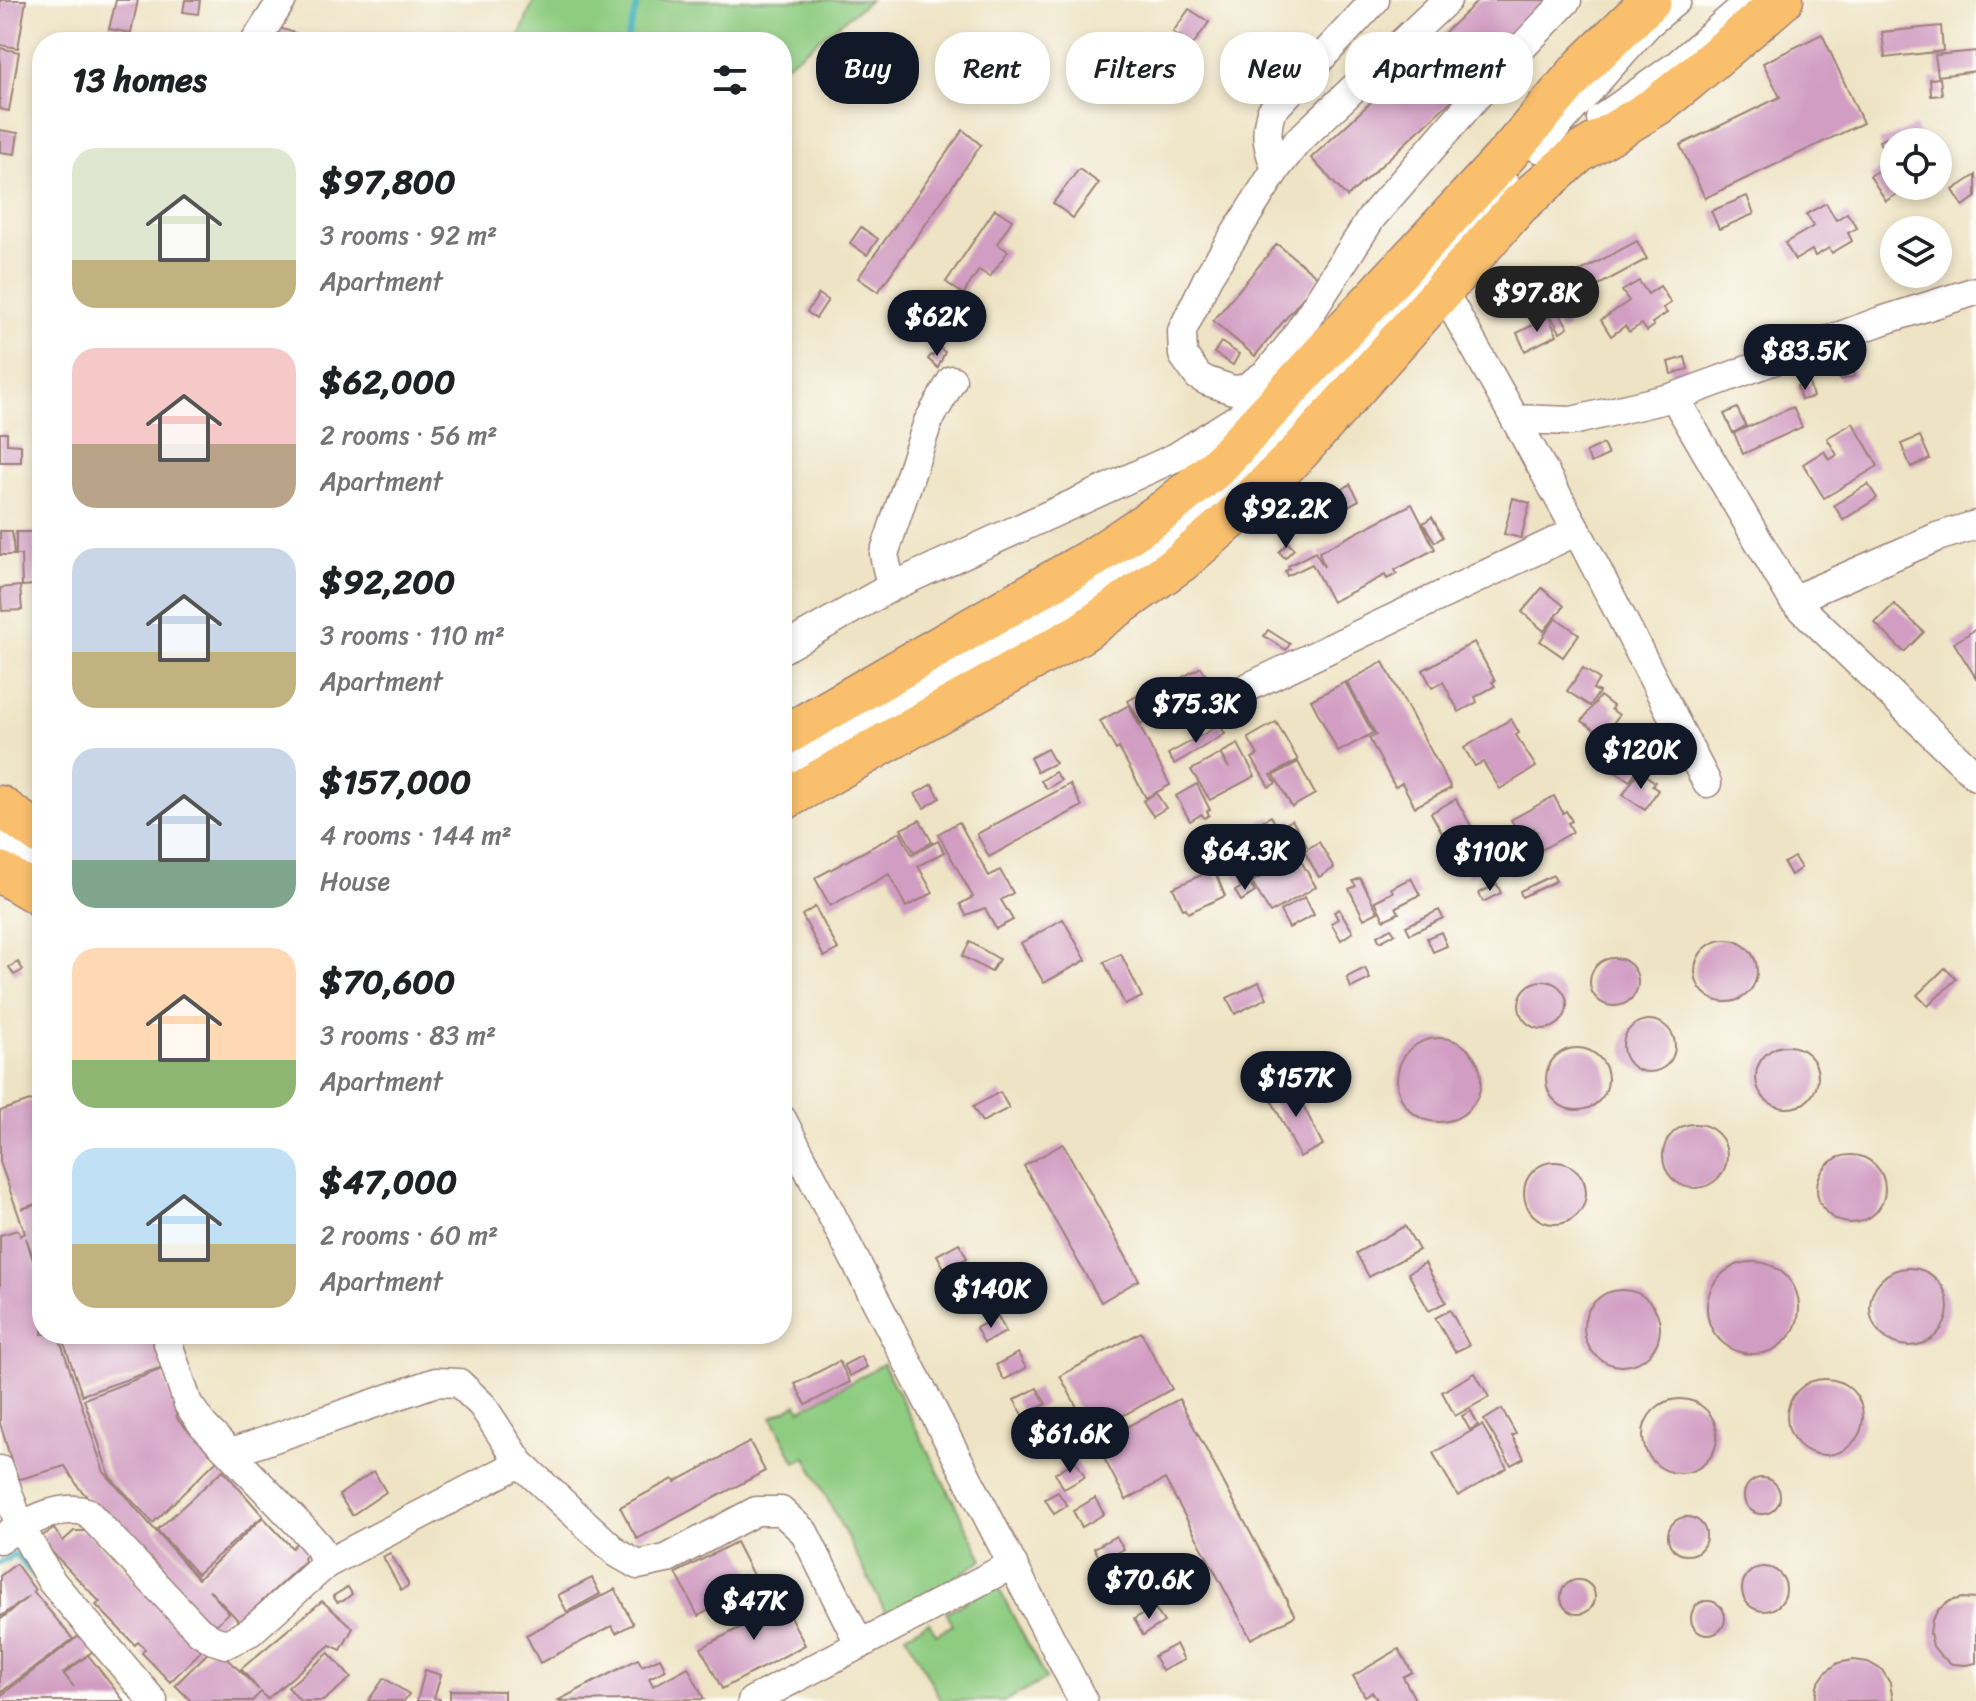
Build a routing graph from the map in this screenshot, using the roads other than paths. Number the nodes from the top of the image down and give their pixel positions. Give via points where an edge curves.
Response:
1 (282, 0) edge
2 (1375, 0) edge
3 (1447, 0) edge
4 (1567, 0) edge
5 (1651, 0) edge
6 (1677, 0) edge
7 (1751, 0) edge
8 (1783, 0) edge
9 (261, 32) edge
10 (1276, 169) junction
11 (1467, 228) junction
12 (1442, 289) junction
13 (1976, 291) edge
14 (952, 380) dead end
15 (1298, 380) junction
16 (1674, 397) junction
17 (1515, 419) junction
18 (1976, 525) edge
19 (1577, 531) junction
20 (891, 587) junction
21 (1793, 600) junction
22 (792, 643) edge
23 (1236, 693) dead end
24 (792, 763) edge
25 (792, 763) edge
26 (792, 763) edge
27 (1976, 776) edge
28 (1707, 783) dead end
29 (0, 806) edge
30 (21, 850) edge
31 (32, 875) edge
32 (792, 1138) edge
33 (168, 1344) edge
34 (231, 1453) junction
35 (520, 1463) junction
36 (0, 1470) edge
37 (10, 1532) edge
38 (326, 1564) junction
39 (1013, 1564) junction
40 (860, 1645) junction
41 (153, 1701) edge
42 (752, 1701) edge
43 (1083, 1701) edge

1 - 9 street
2 - 10 street via 1271,112 1266,142
3 - 10 street via 1321,117
4 - 10 street via 1372,217 1267,373 1244,389 1233,390 1198,376 1183,355 1182,331 1208,277
5 - 15 highway via 1583,66
6 - 11 street via 1648,24
7 - 11 street via 1677,65 1557,150
8 - 12 highway via 1656,106 1550,176
11 - 25 street via 1258,460 1169,539 1111,582
12 - 17 street
12 - 26 highway via 1271,481 1181,562 1081,633
13 - 16 street
14 - 20 street via 928,422 884,554
15 - 20 street via 1176,457
15 - 24 highway via 1217,467 1166,509
16 - 17 street via 1572,421
16 - 21 street
17 - 19 street
18 - 21 street
19 - 23 street
19 - 28 street
20 - 22 street
21 - 27 street
29 - 30 highway
30 - 31 highway
32 - 39 street
33 - 34 street via 188,1404
34 - 35 street via 436,1382 459,1383
34 - 38 street via 319,1547
35 - 38 street
35 - 40 street via 617,1553 638,1565 666,1559 756,1511 781,1511 804,1532
36 - 37 street
37 - 38 street via 68,1509 87,1512 199,1631 226,1644 250,1632
37 - 41 street
39 - 40 street
39 - 43 street
40 - 42 street

